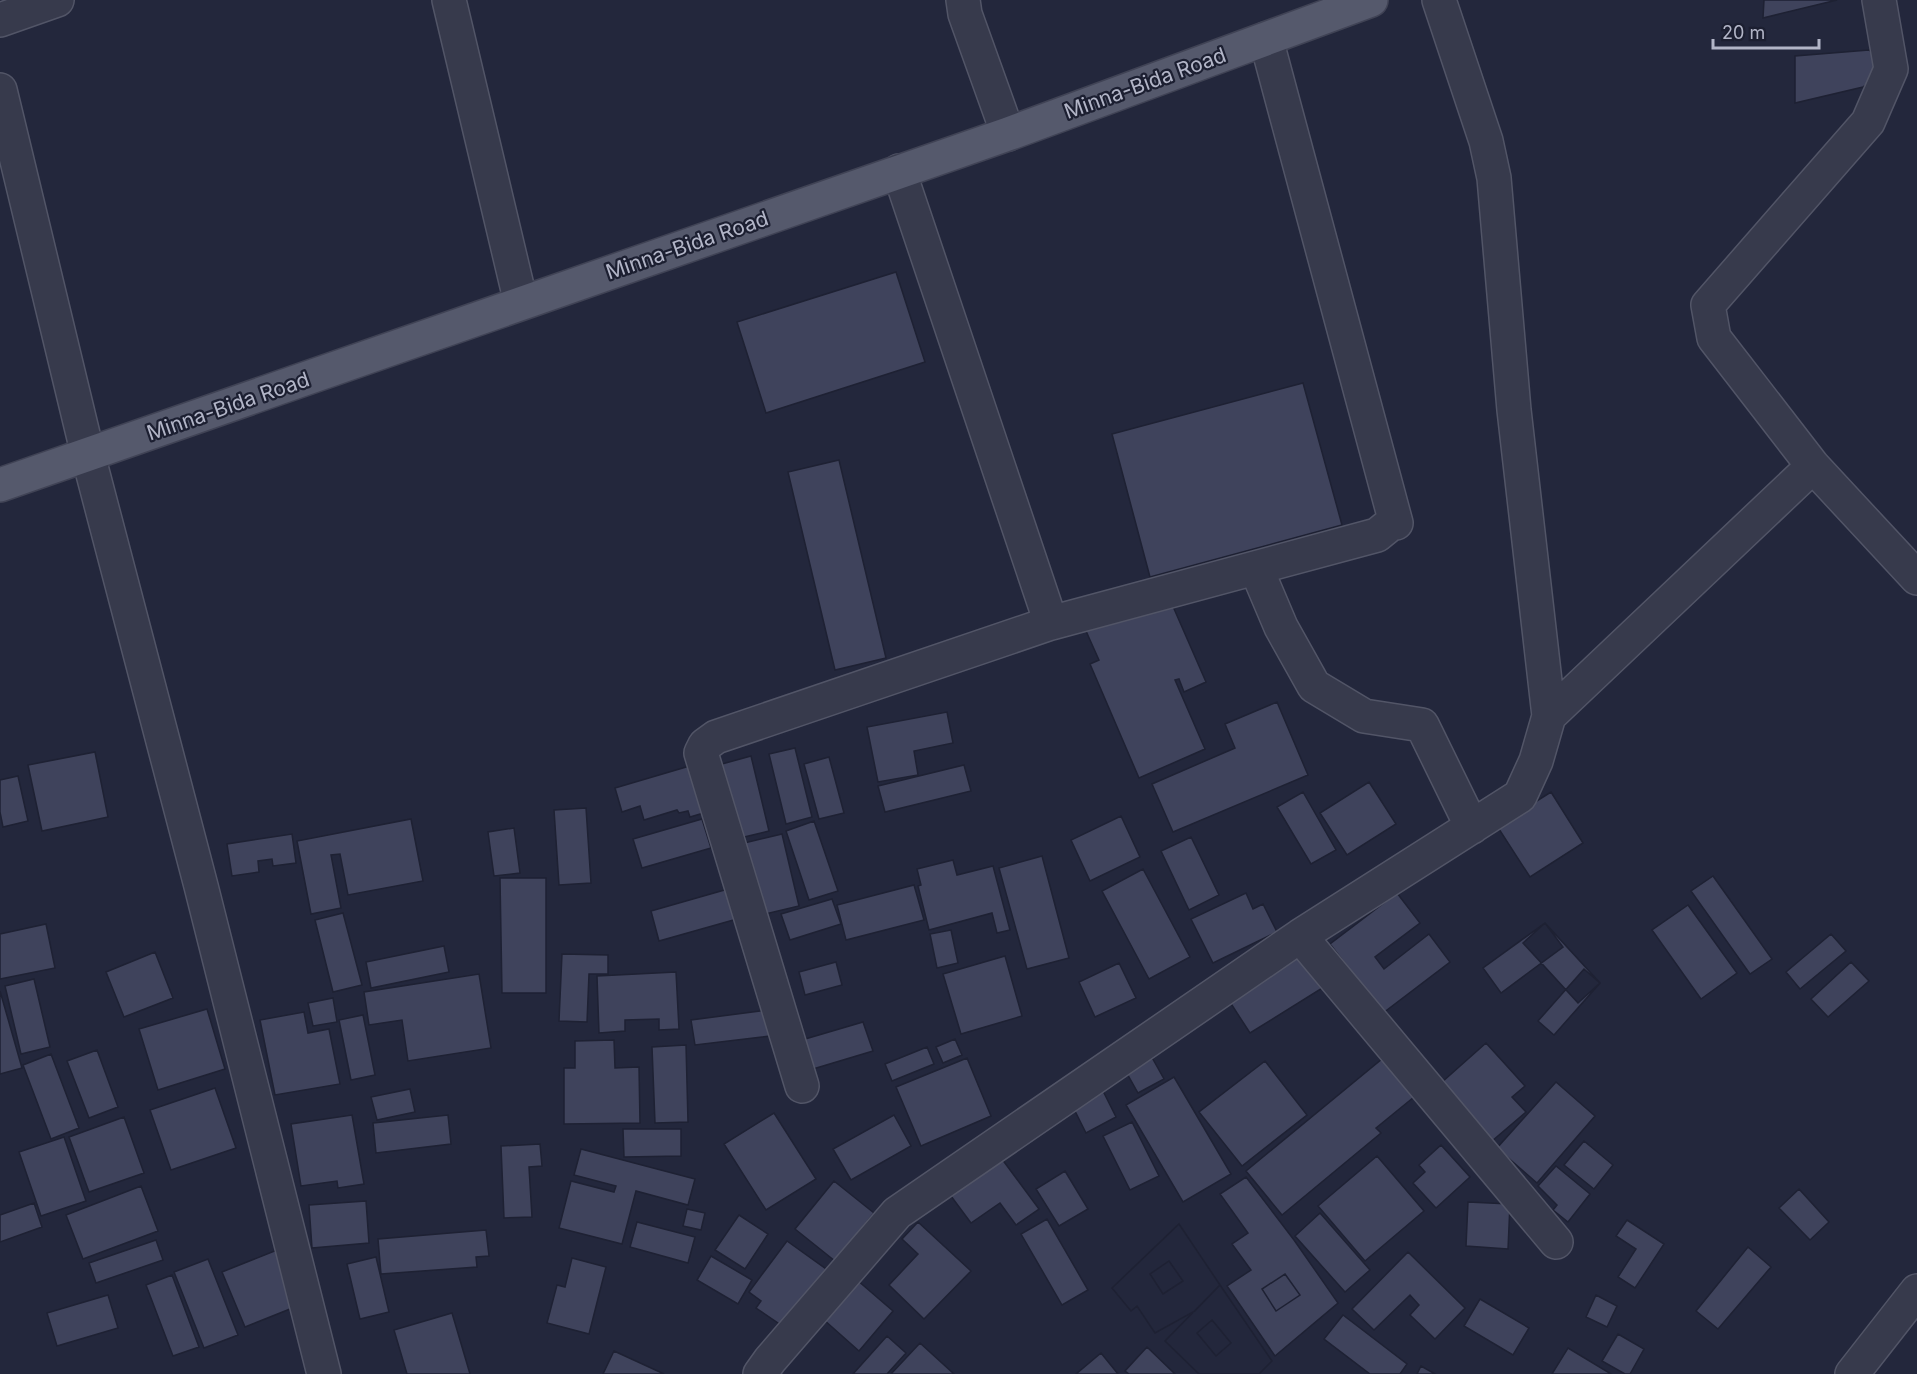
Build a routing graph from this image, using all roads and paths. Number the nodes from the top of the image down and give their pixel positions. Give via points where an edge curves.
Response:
1 (57, 0) edge
2 (449, 0) edge
3 (963, 0) edge
4 (1371, 0) edge
5 (1439, 0) edge
6 (1879, 0) edge
7 (0, 20) edge
8 (1266, 39) junction
9 (1, 100) edge
10 (1008, 134) junction
11 (899, 171) junction
12 (521, 303) junction
13 (88, 455) junction
14 (1813, 466) junction
15 (0, 485) edge
16 (1256, 568) junction
17 (1917, 578) edge
18 (1051, 622) junction
19 (1549, 716) junction
20 (1472, 827) junction
21 (1300, 936) junction
22 (802, 1086) dead end
23 (1557, 1242) dead end
24 (1917, 1291) edge
25 (324, 1374) edge
26 (760, 1374) edge
27 (1852, 1374) edge

1 - 7 street
2 - 12 street
3 - 10 street
4 - 8 main road, Minna-Bida Road
5 - 19 street via 1486,141 1494,178 1514,410
6 - 14 street via 1891,69 1868,122 1708,305 1714,338
8 - 10 main road, Minna-Bida Road
8 - 16 street via 1396,523 1377,535
9 - 13 street
10 - 11 main road, Minna-Bida Road
11 - 12 main road, Minna-Bida Road
11 - 18 street
12 - 13 main road, Minna-Bida Road
13 - 15 main road, Minna-Bida Road
13 - 25 street
14 - 17 street
14 - 19 street
16 - 18 street
16 - 20 street via 1281,627 1314,686 1364,716 1422,725
18 - 22 street via 716,737 705,745 701,753
19 - 20 street via 1521,796
20 - 21 street
21 - 23 street
21 - 26 street via 897,1213
24 - 27 street

